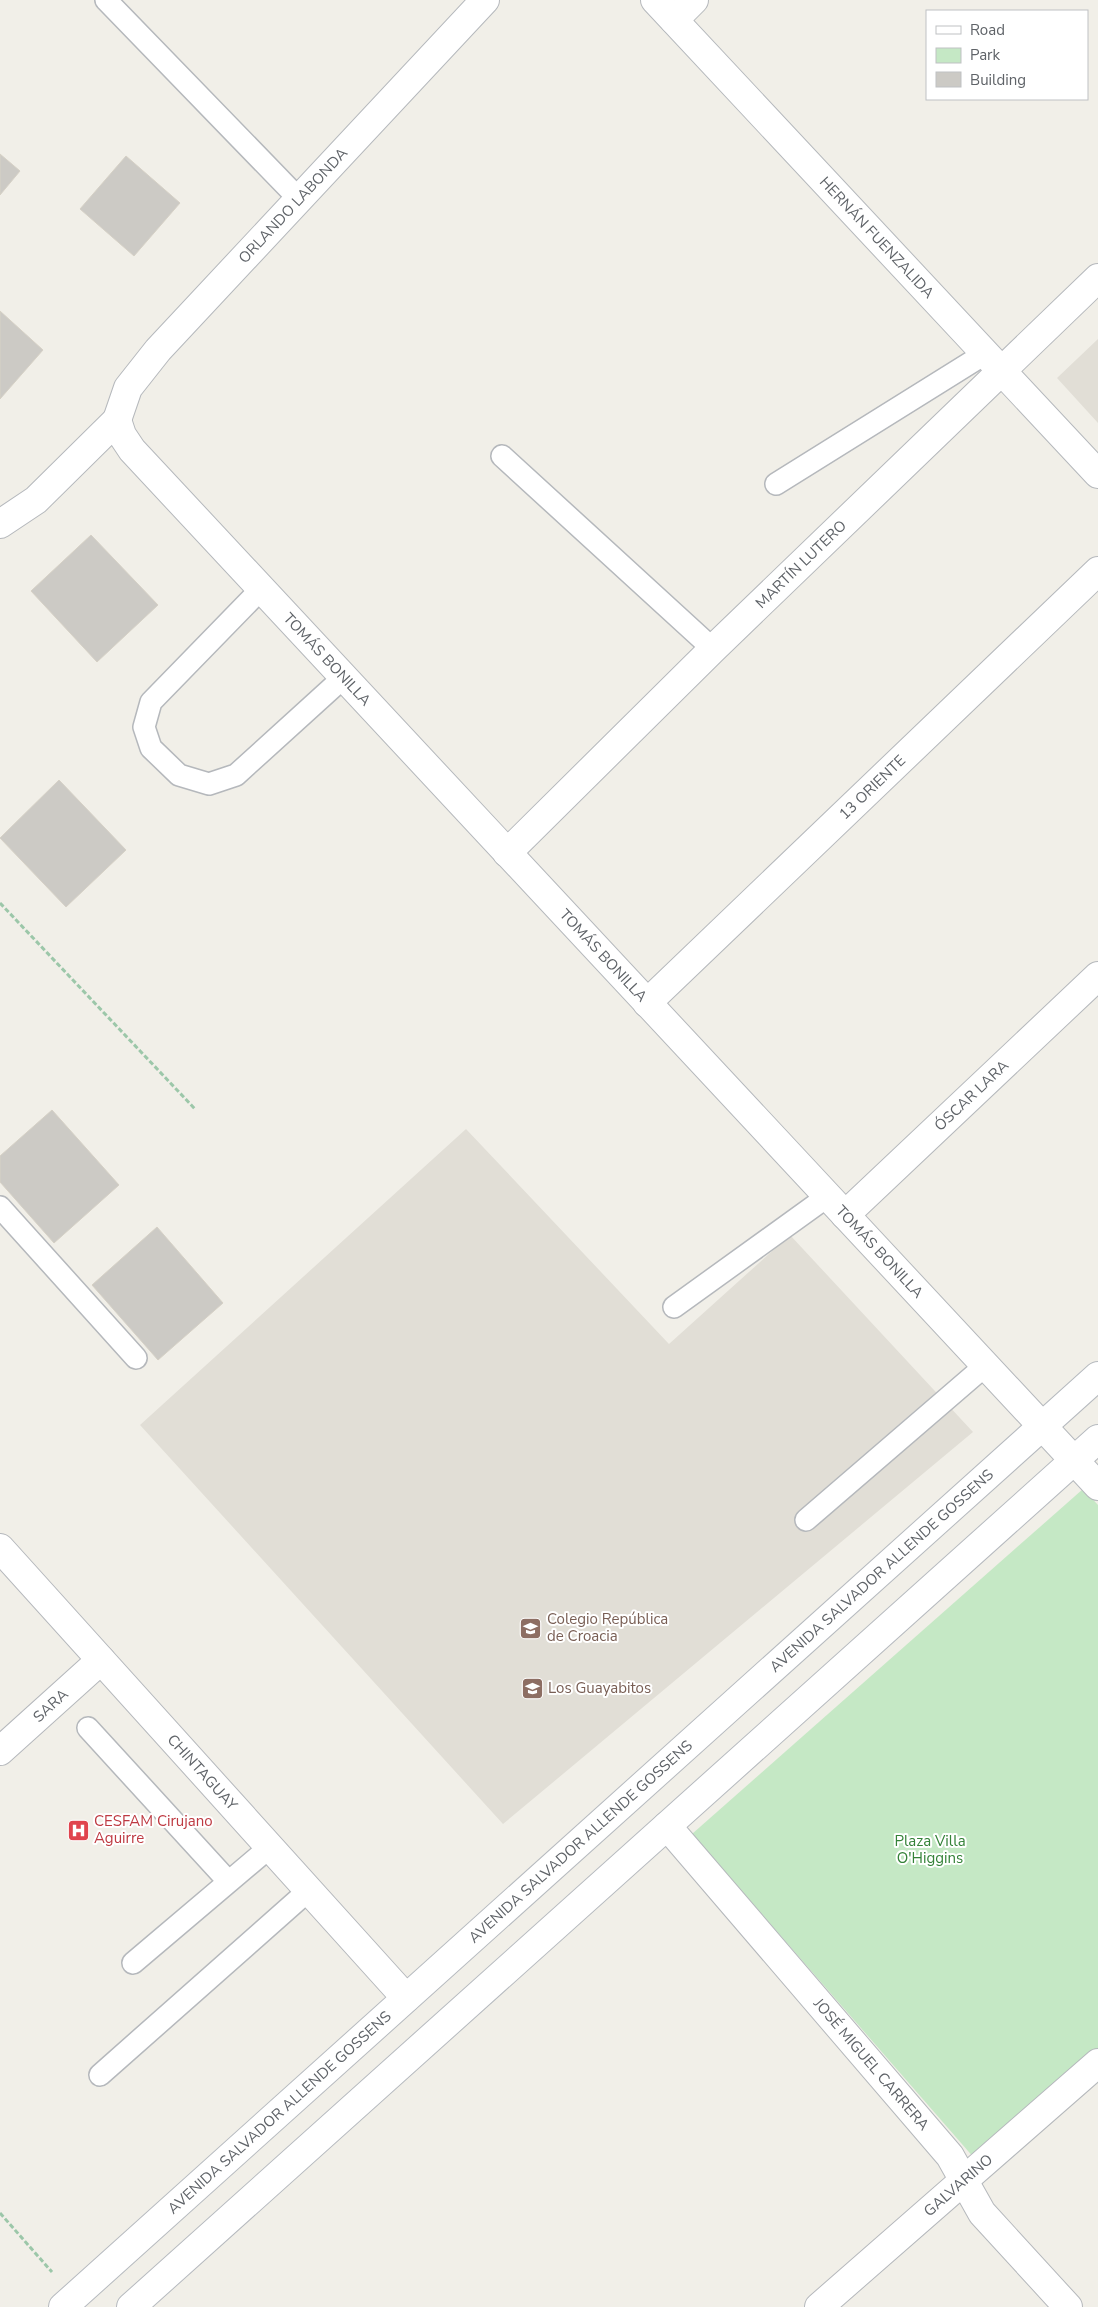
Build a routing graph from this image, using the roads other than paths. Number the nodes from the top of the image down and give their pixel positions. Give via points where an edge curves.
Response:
1 (106, 0) edge
2 (485, 0) edge
3 (655, 0) edge
4 (694, 0) edge
5 (674, 20) junction
6 (299, 199) junction
7 (1098, 278) edge
8 (994, 362) junction
9 (117, 420) junction
10 (502, 456) dead end
11 (1098, 474) edge
12 (776, 484) dead end
13 (0, 524) edge
14 (1098, 571) edge
15 (261, 589) junction
16 (713, 649) junction
17 (344, 677) junction
18 (507, 853) junction
19 (1098, 976) edge
20 (647, 1003) junction
21 (837, 1206) junction
22 (0, 1207) edge
23 (674, 1307) dead end
24 (136, 1358) dead end
25 (986, 1365) junction
26 (1098, 1376) edge
27 (1042, 1426) junction
28 (1098, 1439) edge
29 (1074, 1460) junction
30 (1098, 1486) edge
31 (806, 1520) dead end
32 (0, 1548) edge
33 (101, 1660) junction
34 (88, 1728) dead end
35 (0, 1752) edge
36 (667, 1826) junction
37 (270, 1846) junction
38 (228, 1881) junction
39 (309, 1890) junction
40 (133, 1963) dead end
41 (406, 1998) junction
42 (1098, 2063) edge
43 (100, 2075) dead end
44 (964, 2181) junction
45 (142, 2303) edge
46 (63, 2307) edge
47 (819, 2307) edge
48 (1068, 2307) edge

1 - 6 lane
2 - 6 street, ORLANDO LABONDA
3 - 5 street, HERNÁN FUENZALIDA
4 - 5 street
5 - 8 street, HERNÁN FUENZALIDA
6 - 9 street, ORLANDO LABONDA via 158,350 128,388
7 - 8 street, MARTÍN LUTERO
8 - 11 street, HERNÁN FUENZALIDA
8 - 12 lane
8 - 16 street, MARTÍN LUTERO
9 - 13 street via 36,500
9 - 15 street, TOMÁS BONILLA via 132,450
10 - 16 lane
14 - 20 street, 13 ORIENTE
15 - 17 street, TOMÁS BONILLA
15 - 17 lane via 152,702 144,727 151,748 178,775 209,784 236,775
16 - 18 street, MARTÍN LUTERO
17 - 18 street, TOMÁS BONILLA
18 - 20 street, TOMÁS BONILLA
19 - 21 street, ÓSCAR LARA
20 - 21 street, TOMÁS BONILLA
21 - 23 lane
21 - 25 street, TOMÁS BONILLA
22 - 24 lane
25 - 27 street, TOMÁS BONILLA
25 - 31 lane
26 - 27 street, AVENIDA SALVADOR ALLENDE GOSSENS
27 - 29 street, TOMÁS BONILLA
27 - 41 street, AVENIDA SALVADOR ALLENDE GOSSENS
28 - 29 street
29 - 30 street, TOMÁS BONILLA
29 - 36 street
32 - 33 street, CHINTAGUAY
33 - 35 street, SARA
33 - 37 street, CHINTAGUAY
34 - 38 lane
36 - 44 street, JOSÉ MIGUEL CARRERA via 950,2156
36 - 45 street
37 - 38 lane
37 - 39 street, CHINTAGUAY
38 - 40 lane
39 - 41 street, CHINTAGUAY
39 - 43 lane
41 - 46 street, AVENIDA SALVADOR ALLENDE GOSSENS
42 - 44 street, GALVARINO
44 - 47 street, GALVARINO
44 - 48 street, JOSÉ MIGUEL CARRERA via 982,2213

